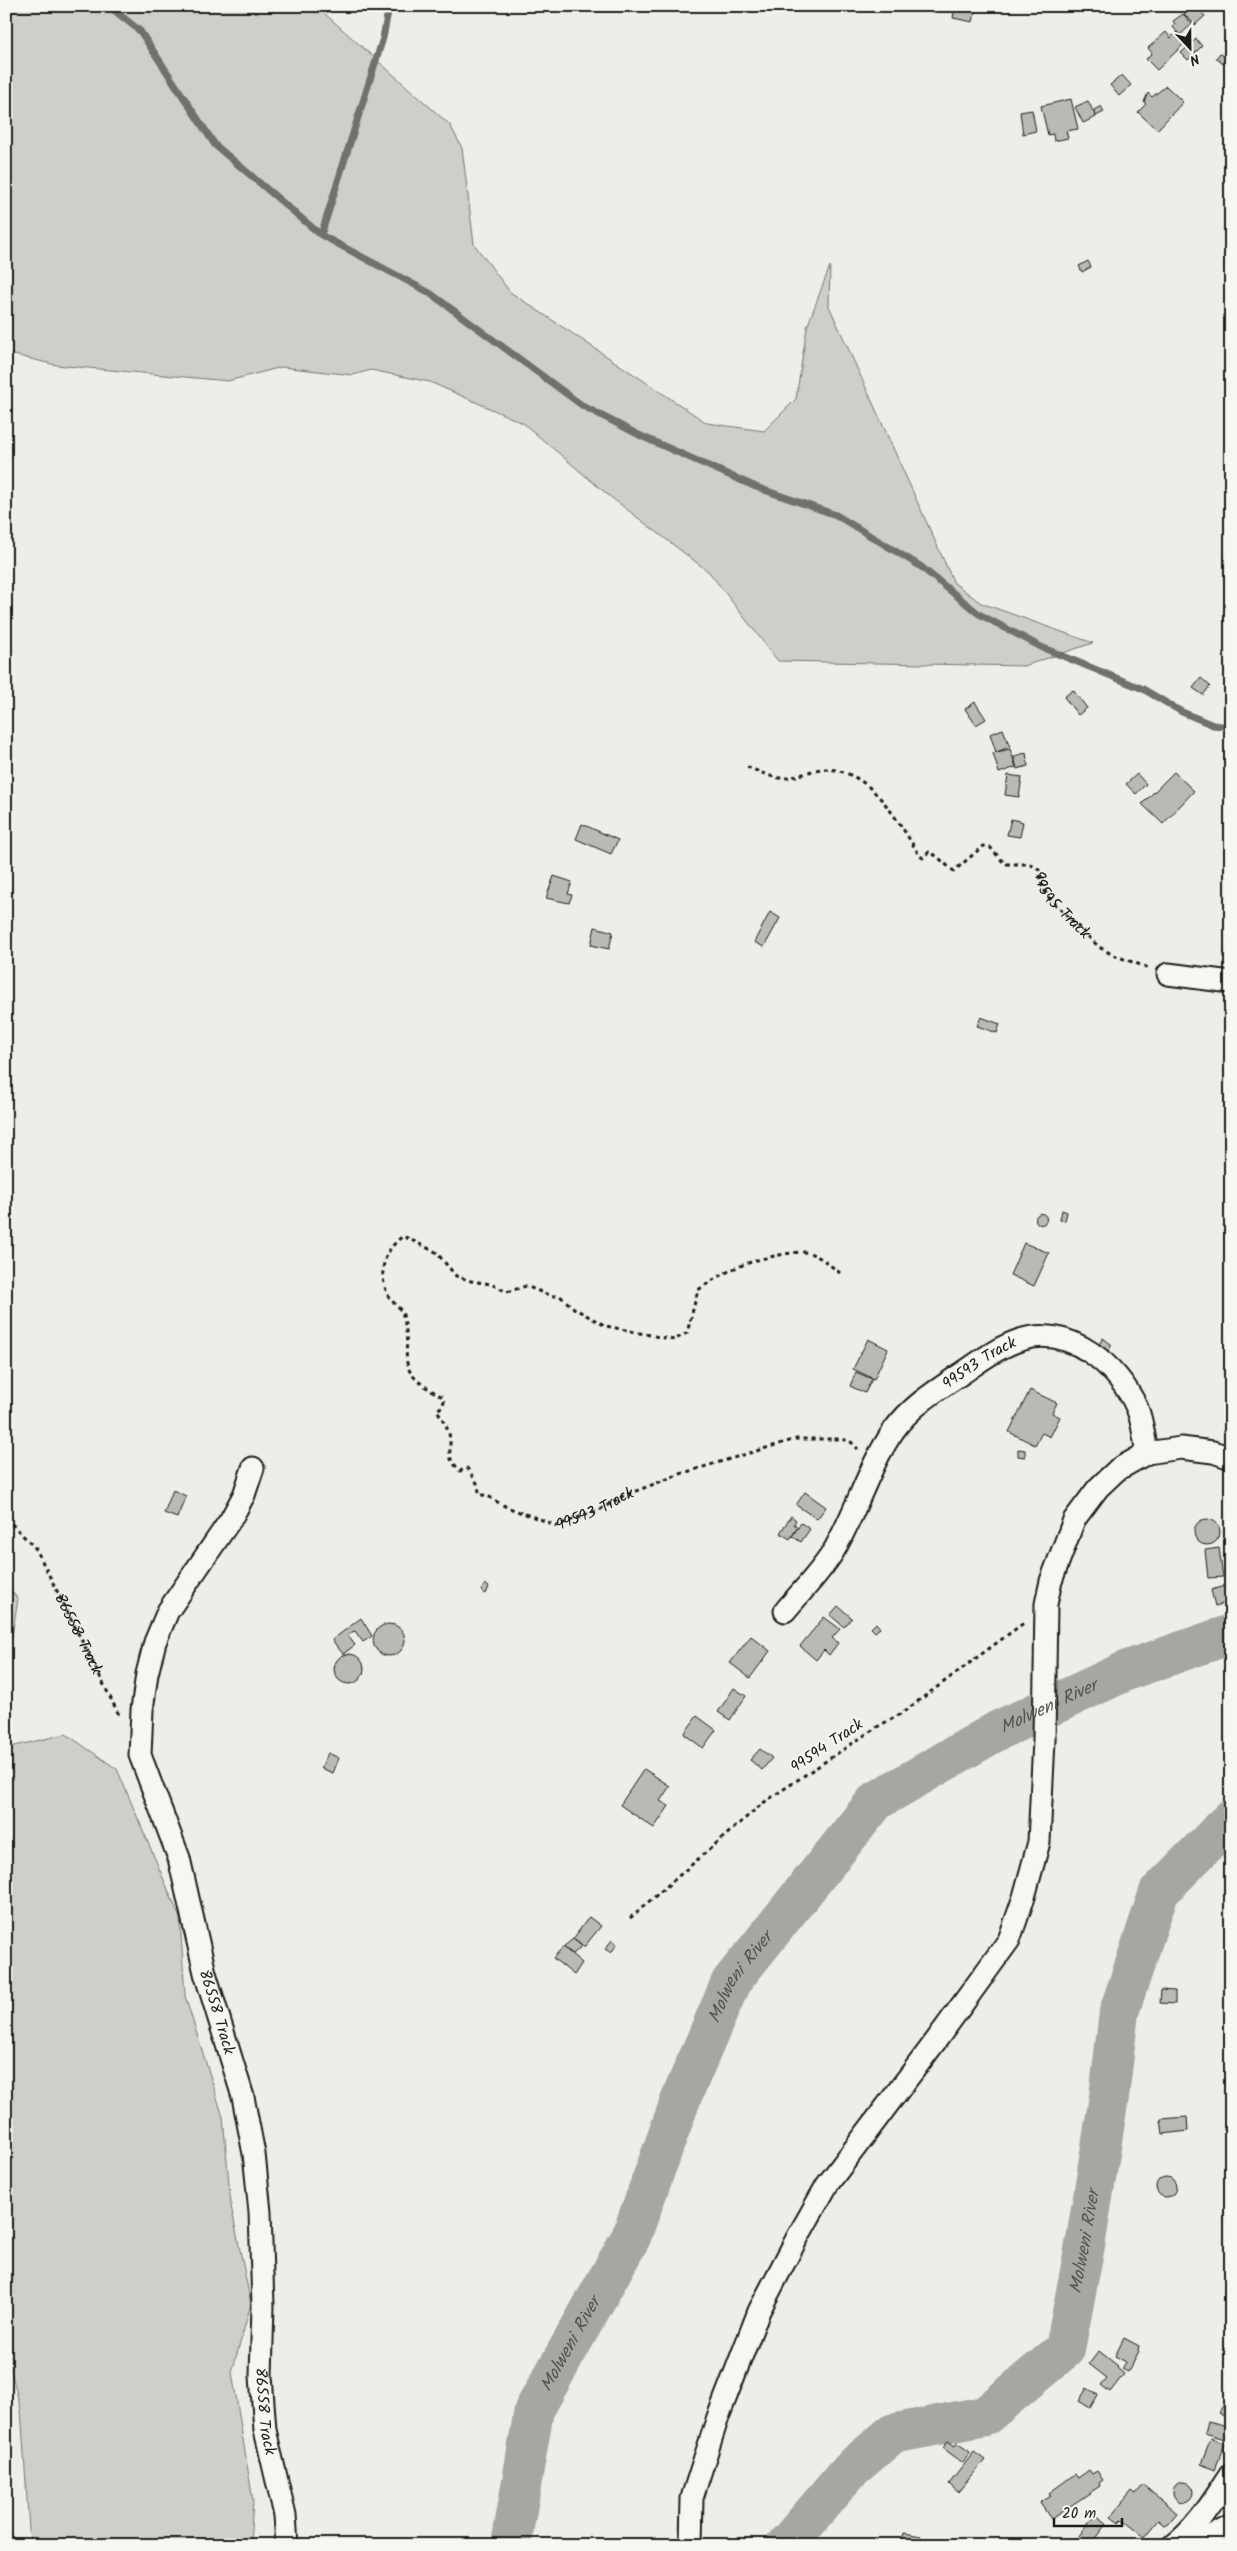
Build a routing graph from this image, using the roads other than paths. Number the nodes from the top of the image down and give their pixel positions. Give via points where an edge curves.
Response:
1 (1168, 974) road end
2 (1231, 982) edge
3 (1147, 1452) junction
4 (1231, 1458) edge
5 (253, 1468) dead end
6 (785, 1611) dead end
7 (1231, 2474) edge
8 (1231, 2525) edge
9 (690, 2540) edge
10 (1192, 2542) edge
11 (287, 2545) edge

1 - 2 street
3 - 4 street via 1181,1448
3 - 6 street, 99593 Track via 1131,1395 1109,1367 1073,1342 1038,1336 1002,1347 914,1408 894,1430 832,1552
3 - 9 street via 1117,1470 1098,1488 1074,1520 1051,1581 1046,1604 1039,1842 1009,1940 827,2185 759,2311 718,2417 692,2498
5 - 11 street, 86558 Track via 231,1519 168,1611 155,1642 142,1710 140,1755 179,1858 205,1973 243,2097 254,2154 260,2212 261,2376 265,2430 285,2514
7 - 10 street
8 - 10 street

